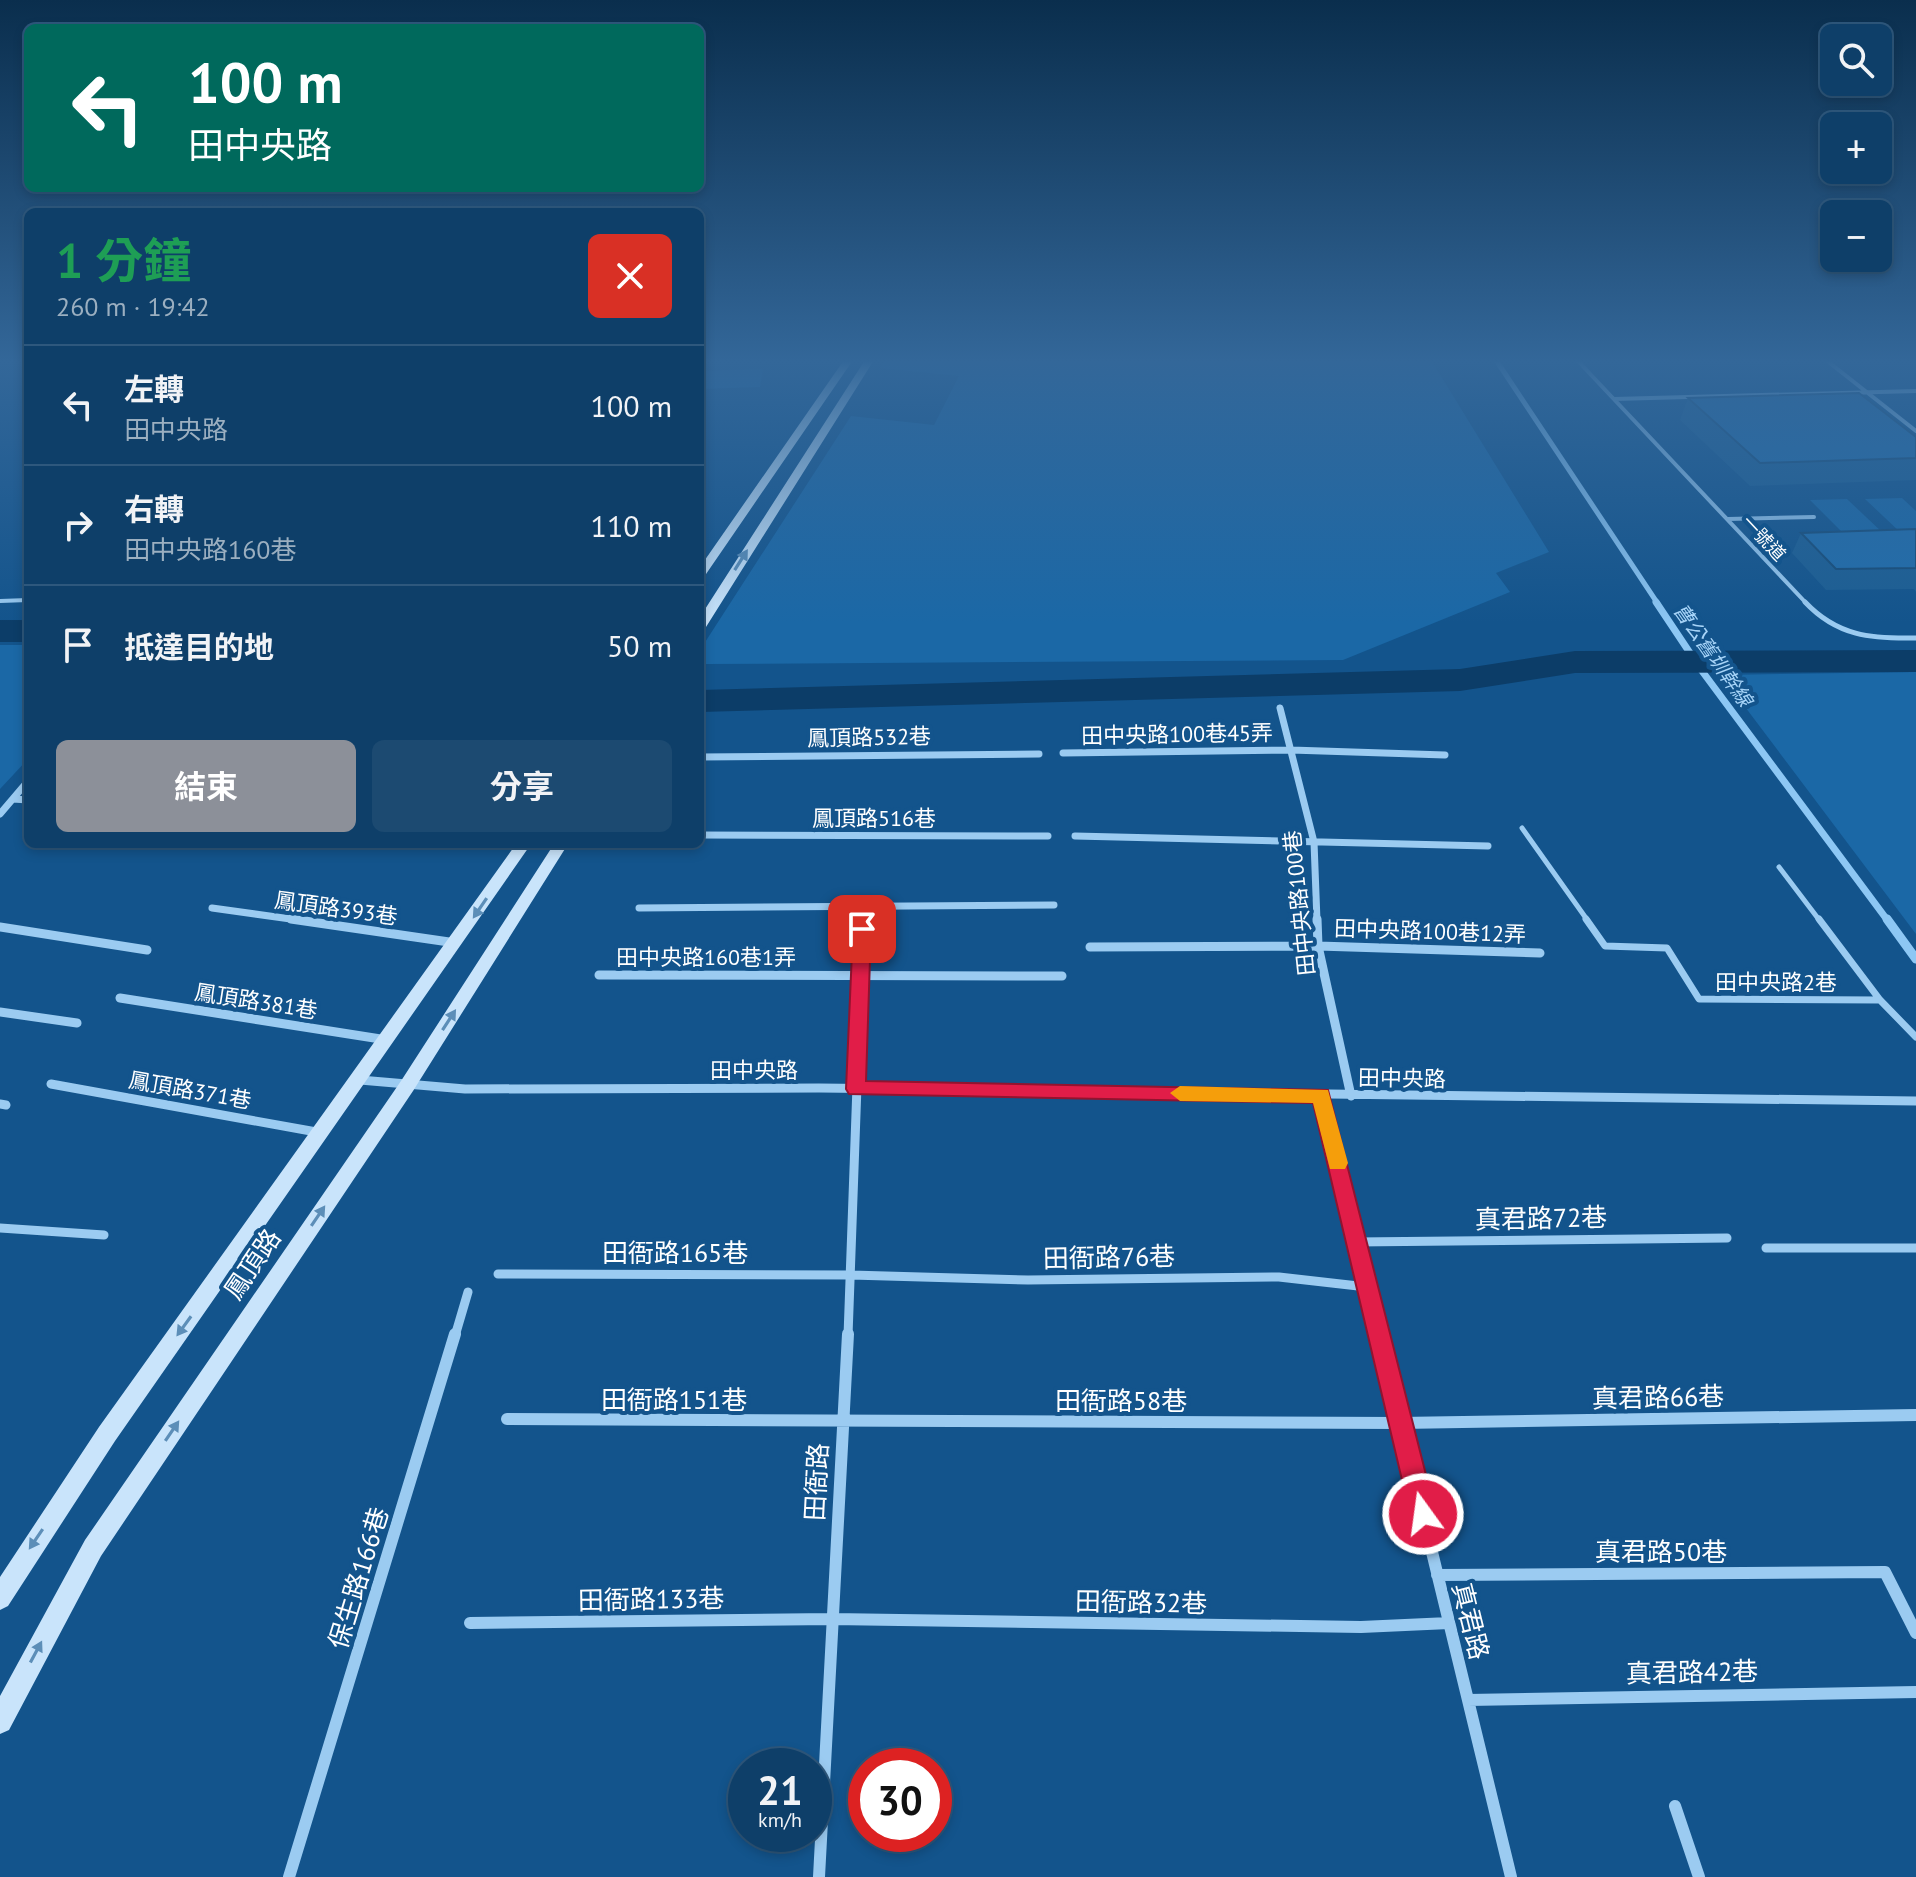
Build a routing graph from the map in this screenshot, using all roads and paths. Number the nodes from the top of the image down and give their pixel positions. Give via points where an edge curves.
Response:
1 (788, 448) edge
2 (814, 448) edge
3 (1660, 448) edge
4 (1814, 517) dead end
5 (1728, 519) junction
6 (704, 569) edge
7 (24, 600) edge
8 (0, 601) edge
9 (704, 621) edge
10 (1916, 638) edge
11 (1280, 708) dead end
12 (1291, 750) junction
13 (1063, 753) dead end
14 (1039, 754) dead end
15 (1445, 755) dead end
16 (704, 757) edge
17 (24, 786) edge
18 (13, 799) junction
19 (24, 800) edge
20 (0, 814) edge
21 (1522, 828) dead end
22 (704, 835) edge
23 (1048, 836) dead end
24 (1075, 836) dead end
25 (1314, 842) junction
26 (1488, 846) dead end
27 (521, 848) edge
28 (558, 848) edge
29 (1779, 867) dead end
30 (1054, 905) dead end
31 (863, 906) junction
32 (212, 908) dead end
33 (639, 908) dead end
34 (0, 927) edge
35 (456, 943) junction
36 (1318, 946) junction
37 (1090, 947) dead end
38 (147, 950) dead end
39 (1540, 953) dead end
40 (599, 975) dead end
41 (861, 976) junction
42 (1062, 976) dead end
43 (120, 998) dead end
44 (1880, 1000) junction
45 (0, 1012) edge
46 (77, 1023) dead end
47 (1916, 1037) edge
48 (387, 1040) junction
49 (360, 1080) junction
50 (51, 1084) dead end
51 (407, 1086) junction
52 (856, 1089) junction
53 (1321, 1095) junction
54 (1351, 1096) junction
55 (1916, 1101) edge
56 (323, 1133) junction
57 (0, 1228) edge
58 (104, 1235) dead end
59 (1727, 1238) dead end
60 (1356, 1242) junction
61 (1766, 1248) dead end
62 (1916, 1248) edge
63 (498, 1274) dead end
64 (851, 1275) junction
65 (1367, 1287) junction
66 (468, 1292) dead end
67 (1916, 1415) edge
68 (507, 1419) dead end
69 (841, 1422) junction
70 (1400, 1423) junction
71 (1437, 1575) junction
72 (0, 1598) edge
73 (832, 1619) junction
74 (470, 1623) dead end
75 (1449, 1623) junction
76 (1916, 1633) edge
77 (1916, 1692) edge
78 (1468, 1700) junction
79 (0, 1721) edge
80 (1675, 1806) dead end
81 (289, 1877) edge
82 (819, 1877) edge
83 (1511, 1877) edge
84 (1699, 1877) edge

1 - 6 main road
9 -> 2 main road
3 - 5 lane, 一號道
4 - 5 lane
5 - 10 lane, 一號道 via 1833,629 1860,638
7 - 8 lane
11 - 12 street, 田中央路100巷
12 - 13 street, 田中央路100巷45弄
12 - 15 street, 田中央路100巷45弄
12 - 25 street, 田中央路100巷
14 - 16 street, 鳳頂路532巷
17 - 18 street
18 - 19 street
18 - 20 street
21 - 44 lane, 田中央路2巷 via 1605,946 1667,948 1699,999
22 - 23 street, 鳳頂路516巷
24 - 25 street
25 - 26 street
25 - 36 street, 田中央路100巷
27 -> 35 main road, 鳳頂路
51 -> 28 main road, 鳳頂路
29 - 44 lane
30 - 31 street
31 - 33 street
31 - 41 street, 田衙路
32 - 35 street, 鳳頂路393巷
34 - 38 street
35 - 48 main road, 鳳頂路
36 - 37 street, 田中央路100巷12弄
36 - 39 street, 田中央路100巷12弄
36 - 54 street, 田中央路100巷
40 - 41 street, 田中央路160巷1弄
41 - 42 street, 田中央路160巷1弄
41 - 52 street, 田衙路
43 - 48 street, 鳳頂路381巷
44 - 47 lane
45 - 46 street
48 - 49 main road, 鳳頂路
49 - 51 street, 田中央路
49 - 56 main road, 鳳頂路
50 - 56 street, 鳳頂路371巷
51 - 52 street, 田中央路
79 -> 51 main road, 鳳頂路 via 93,1548
52 - 53 street, 田中央路
52 - 64 street, 田衙路
53 - 54 street, 田中央路
53 - 60 street, 真君路
54 - 55 street, 田中央路
56 -> 72 main road, 鳳頂路 via 107,1434
57 - 58 street
59 - 60 street, 真君路72巷
60 - 65 street, 真君路
61 - 62 street
63 - 64 street, 田衙路165巷
64 - 65 street, 田衙路76巷 via 1028,1280 1279,1277
64 - 69 street, 田衙路
65 - 70 street, 真君路
66 - 81 street, 保生路166巷
67 - 70 street, 真君路66巷
68 - 69 street, 田衙路151巷
69 - 70 street, 田衙路58巷
69 - 73 street, 田衙路
70 - 71 street, 真君路
71 - 75 street, 真君路
71 - 76 street, 真君路50巷 via 1885,1572
73 - 74 street, 田衙路133巷
73 - 75 street, 田衙路32巷 via 1361,1627
73 - 82 street, 田衙路
75 - 78 street, 真君路
77 - 78 street, 真君路42巷
78 - 83 street, 真君路
80 - 84 street

